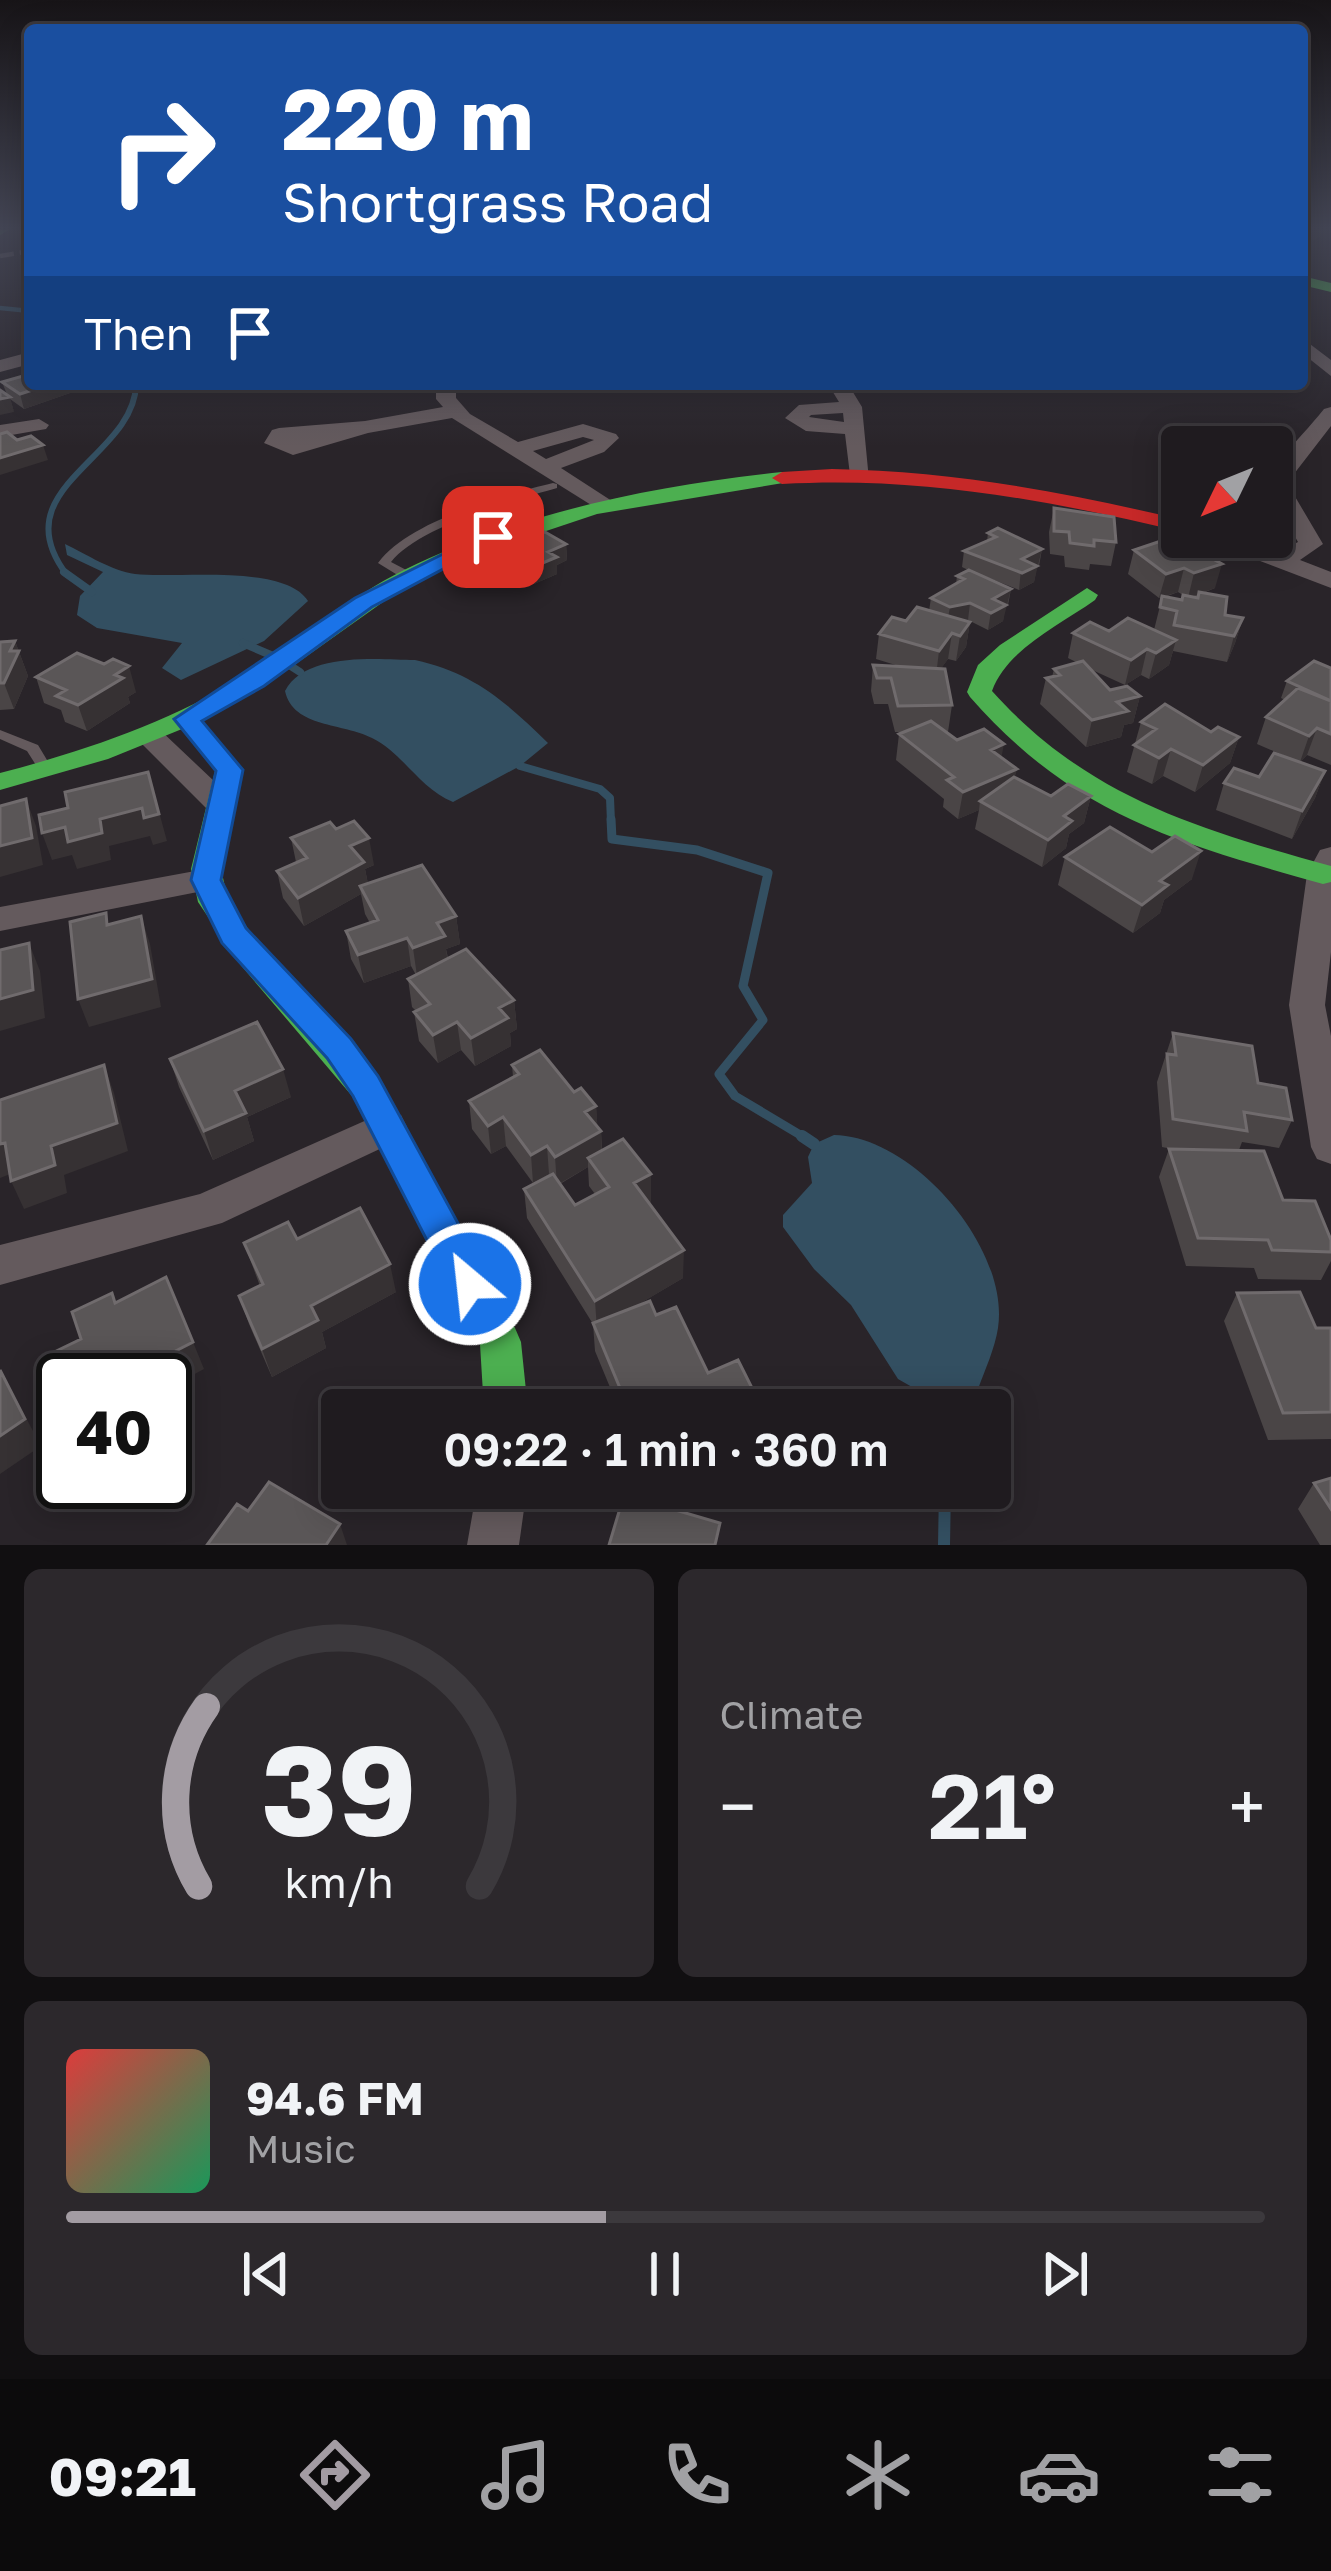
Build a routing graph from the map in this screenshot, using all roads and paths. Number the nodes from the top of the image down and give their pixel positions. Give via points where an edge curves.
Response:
1 (446, 390) edge
2 (841, 390) edge
3 (454, 411) junction
4 (1331, 413) edge
5 (39, 425) dead end
6 (365, 427) dead end
7 (0, 431) edge
8 (1321, 439) edge
9 (517, 449) junction
10 (550, 475) junction
11 (861, 475) junction
12 (591, 506) junction
13 (1161, 521) edge
14 (1321, 548) edge
15 (1277, 558) edge
16 (1283, 560) junction
17 (408, 577) junction
18 (1331, 581) edge
19 (1087, 595) dead end
20 (187, 719) junction
21 (0, 734) edge
22 (149, 736) junction
23 (46, 770) junction
24 (0, 782) edge
25 (222, 806) junction
26 (1327, 866) edge
27 (206, 880) junction
28 (0, 919) edge
29 (387, 1127) junction
30 (1331, 1147) edge
31 (0, 1264) edge
32 (504, 1389) edge
33 (499, 1509) edge
34 (493, 1545) edge

1 - 3 street
2 - 11 street via 854,417
3 - 6 street
3 - 9 street
4 - 8 street
5 - 7 street
8 - 14 street via 1276,483
9 - 10 street
9 - 10 street via 583,430 609,438 600,448 568,453
10 - 12 street
10 - 17 lane via 398,546 384,563
11 - 12 street via 736,482
11 - 13 street via 1043,493
12 - 17 street via 493,537
14 - 16 street
15 - 16 street
16 - 18 street
17 - 20 street
19 - 26 street via 987,670 979,692 1001,727 1033,754 1158,824
20 - 22 street
20 - 25 street via 230,770
21 - 23 lane via 33,748
22 - 23 street
22 - 25 street
23 - 24 street
25 - 27 street
26 - 30 street via 1307,1005
27 - 28 street
27 - 29 street via 233,935 339,1048
29 - 31 street via 207,1210
29 - 32 street via 500,1342
33 - 34 street

